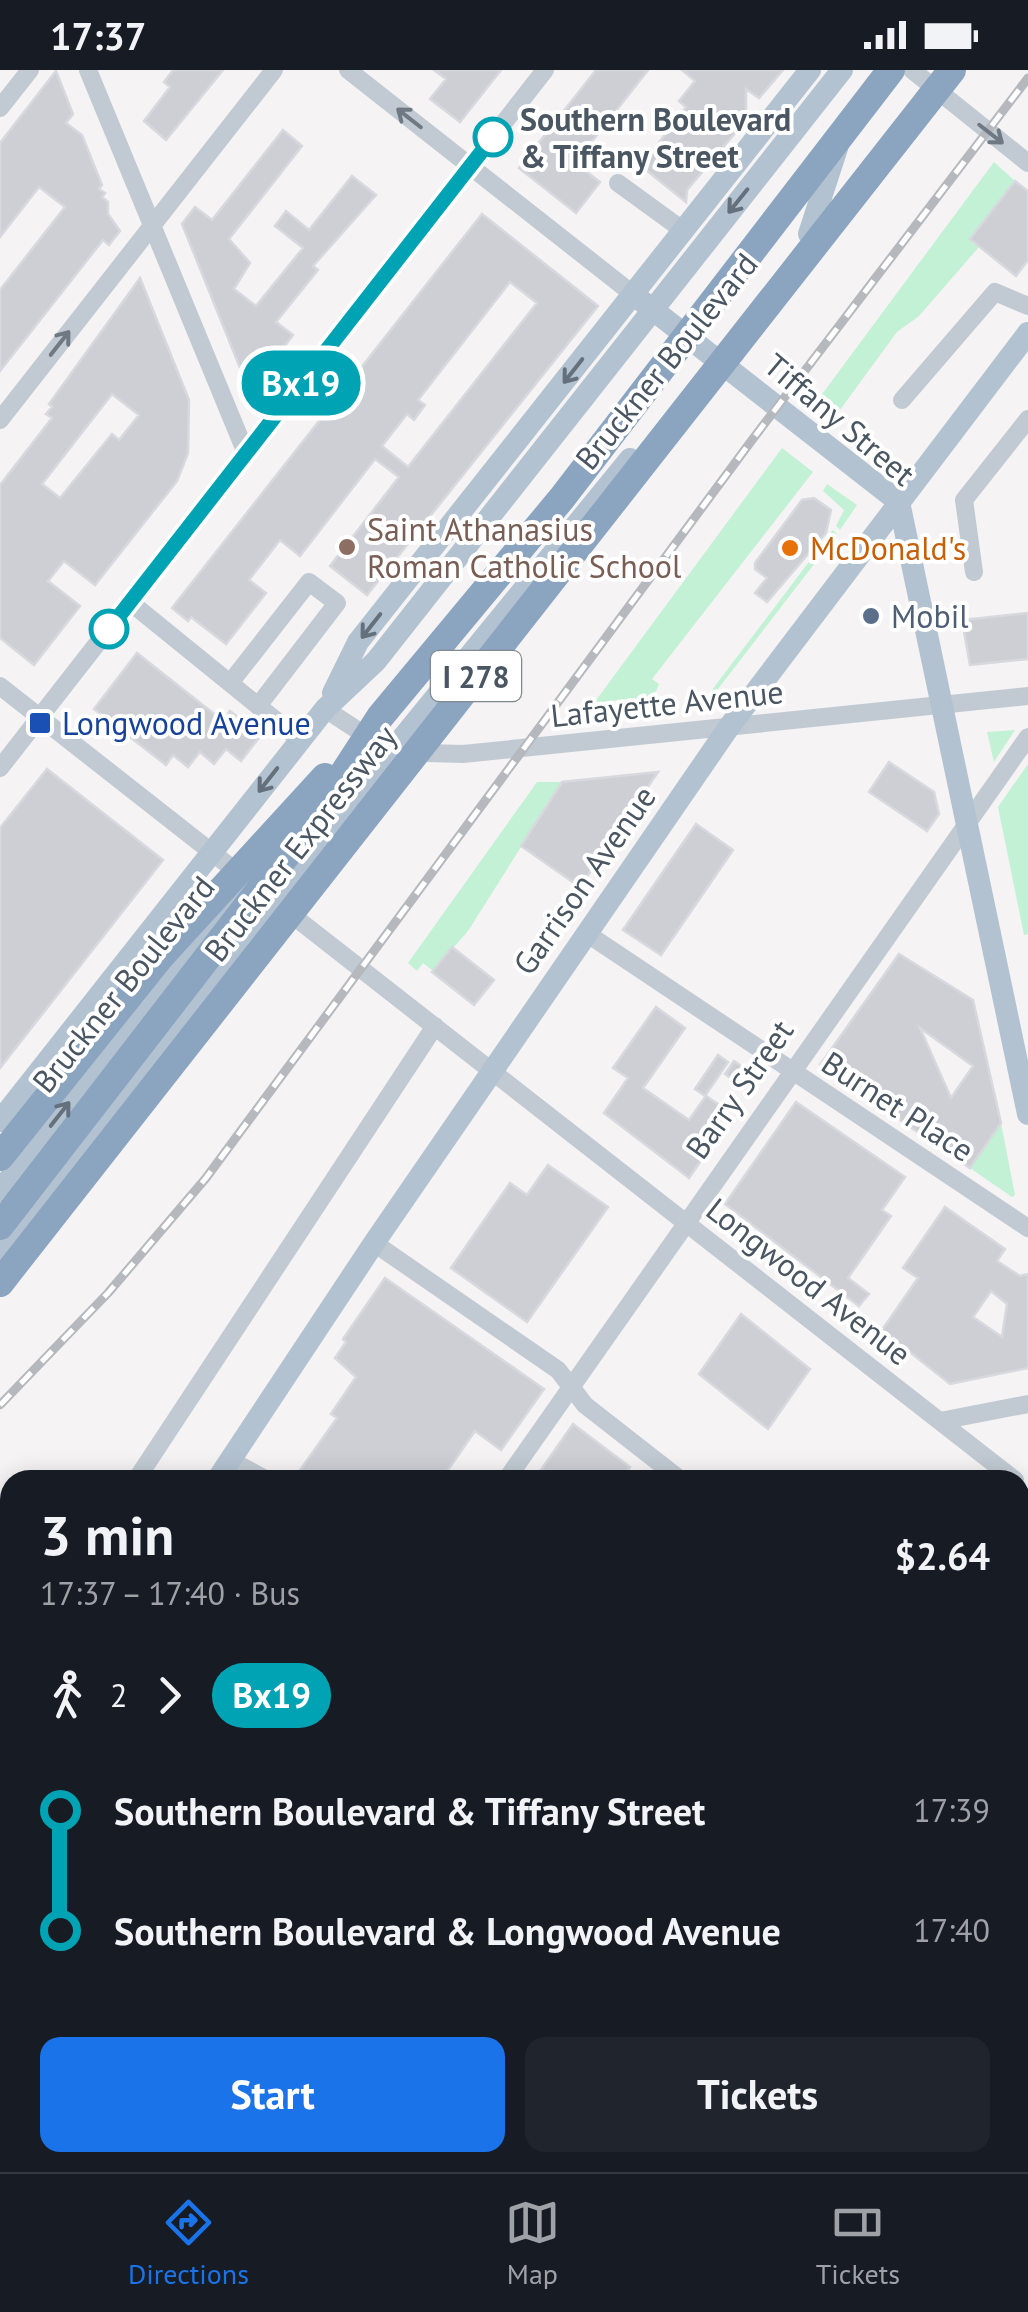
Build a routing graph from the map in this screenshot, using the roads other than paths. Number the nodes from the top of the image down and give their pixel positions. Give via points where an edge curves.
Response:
1 (30, 70) edge
2 (88, 70) edge
3 (274, 70) edge
4 (348, 70) edge
5 (545, 70) edge
6 (810, 70) edge
7 (842, 70) edge
8 (894, 70) edge
9 (952, 70) edge
10 (925, 74) edge
11 (0, 108) edge
12 (840, 136) junction
13 (1028, 162) edge
14 (470, 167) junction
15 (618, 183) dead end
16 (151, 227) junction
17 (684, 231) junction
18 (809, 234) junction
19 (642, 302) junction
20 (1028, 306) edge
21 (678, 329) junction
22 (1026, 343) edge
23 (713, 357) junction
24 (902, 400) dead end
25 (0, 420) edge
26 (1028, 420) edge
27 (246, 453) junction
28 (898, 502) junction
29 (974, 572) dead end
30 (130, 602) junction
31 (230, 683) junction
32 (0, 686) edge
33 (1028, 696) edge
34 (945, 704) junction
35 (258, 706) junction
36 (325, 709) junction
37 (40, 718) junction
38 (370, 726) junction
39 (729, 727) junction
40 (1028, 737) edge
41 (300, 740) junction
42 (391, 752) junction
43 (0, 768) edge
44 (968, 820) junction
45 (210, 852) junction
46 (249, 882) junction
47 (276, 902) junction
48 (586, 933) junction
49 (435, 1026) junction
50 (790, 1071) junction
51 (492, 1072) junction
52 (1028, 1114) edge
53 (0, 1121) edge
54 (0, 1157) edge
55 (0, 1191) edge
56 (686, 1223) junction
57 (0, 1226) edge
58 (1028, 1228) edge
59 (374, 1242) junction
60 (0, 1257) edge
61 (0, 1283) edge
62 (570, 1386) junction
63 (1028, 1404) edge
64 (940, 1422) junction
65 (143, 1470) edge
66 (224, 1470) edge
67 (513, 1470) edge
68 (667, 1470) edge
69 (1001, 1470) edge

1 - 11 street
2 - 16 street
3 - 16 street
14 -> 4 street, Tiffany Street
5 - 14 street
6 - 17 main road, Bruckner Boulevard
7 -> 19 main road, Bruckner Boulevard
8 - 12 main road, Bruckner Boulevard
8 - 38 highway, Bruckner Expressway / I 278 via 562,498
9 - 61 highway, Bruckner Expressway / I 278
10 -> 13 street
10 - 18 main road, Bruckner Boulevard
12 - 18 main road
12 - 21 main road, Bruckner Boulevard
14 - 19 street, Tiffany Street
14 - 27 street
15 - 17 street
25 -> 16 street
16 - 27 street
17 - 19 main road, Bruckner Boulevard
18 - 23 main road, Bruckner Boulevard
19 - 21 main road, Tiffany Street
19 -> 36 main road, Bruckner Boulevard via 376,661
20 - 24 street via 995,292
21 - 23 main road, Tiffany Street
21 - 38 main road, Bruckner Boulevard
22 - 28 main road, Garrison Avenue
23 - 28 main road, Tiffany Street
23 - 42 main road, Bruckner Boulevard
26 - 29 street via 964,500
27 - 30 street
28 - 34 main road, Tiffany Street
28 - 39 main road, Garrison Avenue
30 - 31 street
30 - 37 street
31 - 35 street
31 - 35 street via 308,582 338,603
32 - 37 street, Longwood Avenue
33 - 34 street, Lafayette Avenue
34 - 39 street, Lafayette Avenue
34 - 44 main road, Tiffany Street
35 - 41 street
36 - 38 street, Lafayette Avenue
36 - 41 main road, Bruckner Boulevard
37 - 43 street
37 - 45 street, Longwood Avenue
38 - 42 street, Lafayette Avenue
38 - 46 main road, Bruckner Boulevard
38 - 54 highway via 162,956
38 - 57 highway, Bruckner Expressway / I 278 via 312,822
39 - 42 street, Lafayette Avenue via 463,754
39 - 48 main road, Garrison Avenue
40 - 44 street, Barry Street
41 -> 45 main road, Bruckner Boulevard
42 - 47 main road, Bruckner Boulevard
44 - 50 street, Barry Street
44 - 52 main road, Tiffany Street
45 - 46 street, Longwood Avenue
45 - 53 main road, Bruckner Boulevard
46 - 47 street, Longwood Avenue
55 -> 46 main road, Bruckner Boulevard
47 - 49 street, Longwood Avenue
47 - 60 main road, Bruckner Boulevard
48 - 50 street, Burnet Place
48 - 51 main road, Garrison Avenue
49 - 51 street, Longwood Avenue
49 - 65 street
50 - 56 street, Barry Street
50 - 58 street, Burnet Place
51 - 56 street, Longwood Avenue
51 - 59 main road, Garrison Avenue
56 - 62 street, Barry Street
56 - 64 street, Longwood Avenue
59 - 62 street via 558,1370
59 - 66 main road, Garrison Avenue
62 - 67 street, Barry Street
62 - 68 street via 584,1405
63 - 64 street
64 - 69 street, Longwood Avenue

